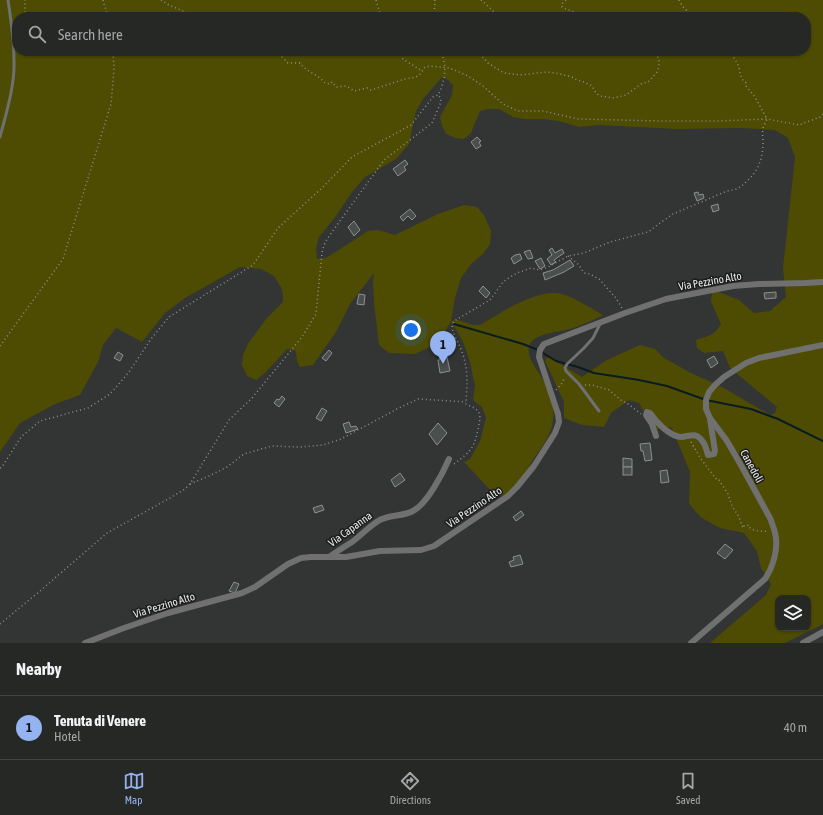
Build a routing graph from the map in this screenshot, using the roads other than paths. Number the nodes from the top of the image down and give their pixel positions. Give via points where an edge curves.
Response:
1 (8, 0) edge
2 (12, 35) edge
3 (14, 56) edge
4 (0, 137) edge
5 (823, 282) edge
6 (601, 322) junction
7 (823, 345) edge
8 (599, 410) dead end
9 (710, 418) junction
10 (656, 436) dead end
11 (450, 459) dead end
12 (329, 557) junction
13 (823, 632) edge
14 (84, 643) edge
15 (691, 643) edge
16 (803, 643) edge

1 - 2 lane
3 - 4 lane via 11,88
5 - 6 street, Via Pezzino Alto via 733,286 666,299
6 - 8 lane via 593,338 565,368
6 - 12 street, Via Pezzino Alto via 544,344 540,350 538,357 559,422 534,466 508,496 434,546 421,550 380,551
7 - 9 street, Canedoli via 758,358 724,377 715,385 706,400
9 - 10 street via 714,454 708,454 697,436 680,437 671,434 658,424 650,412 647,412
9 - 15 street, Canedoli via 727,442 770,518 776,544 774,560 765,579
11 - 12 street, Via Capanna via 420,507 382,519
12 - 14 street, Via Pezzino Alto via 301,558 242,593 168,613
13 - 16 street

